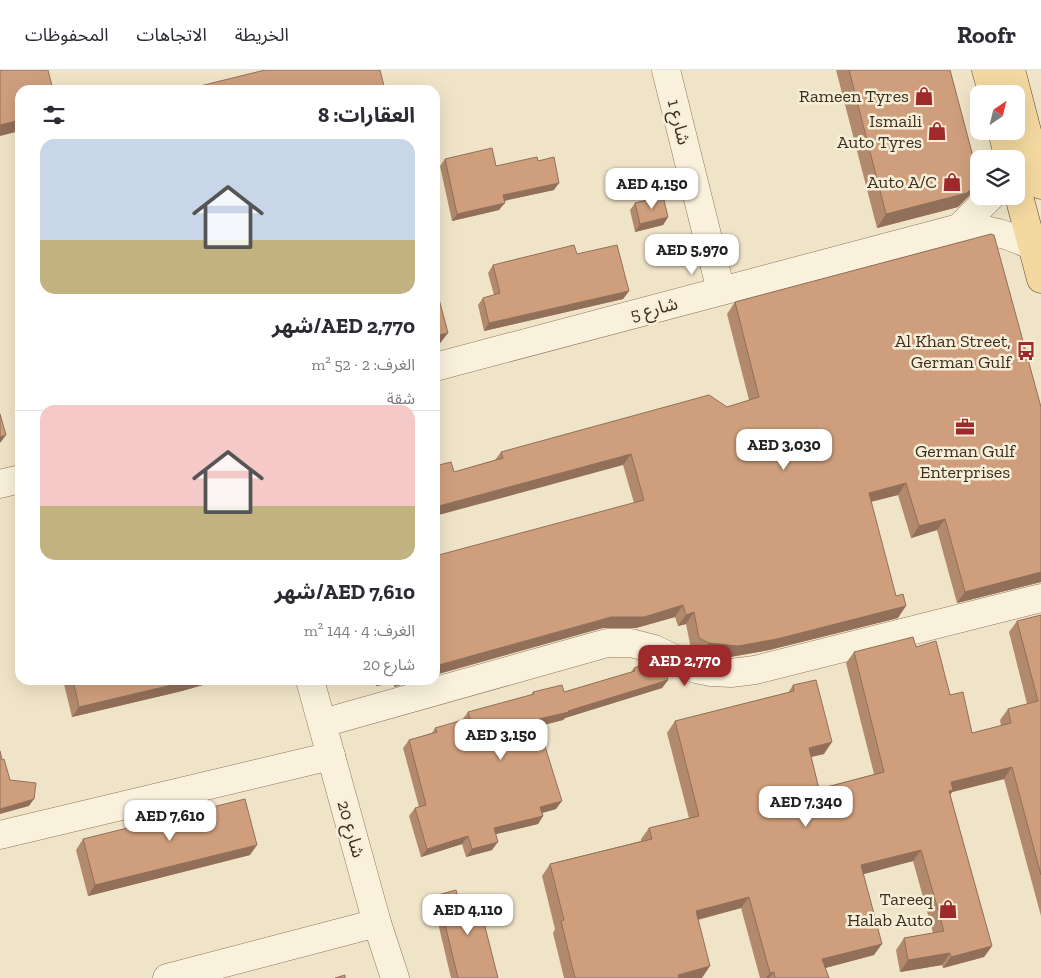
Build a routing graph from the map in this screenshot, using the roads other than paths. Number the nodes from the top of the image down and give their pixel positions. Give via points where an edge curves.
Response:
1 (666, 70) edge
2 (986, 70) edge
3 (1011, 70) edge
4 (990, 85) edge
5 (1041, 185) edge
6 (982, 205) edge
7 (1021, 205) edge
8 (959, 228) junction
9 (1032, 246) junction
10 (1041, 279) edge
11 (721, 290) junction
12 (440, 366) edge
13 (15, 480) edge
14 (0, 484) edge
15 (1041, 598) edge
16 (312, 685) edge
17 (323, 723) junction
18 (331, 756) junction
19 (0, 835) edge
20 (377, 923) junction
21 (167, 978) edge
22 (395, 978) edge

1 - 11 street, شارع 1
2 - 4 main road
3 - 5 main road
6 - 8 street
7 - 9 main road
8 - 9 street, شارع 5 via 997,232
8 - 11 street, شارع 5
9 - 10 main road
11 - 12 street, شارع 5
13 - 14 street
15 - 17 street via 755,670 731,673 696,669 654,649 631,643 607,643
16 - 17 street, شارع 20
17 - 18 street, شارع 20
18 - 19 street
18 - 20 street, شارع 20
20 - 21 street
20 - 22 street, شارع 20

